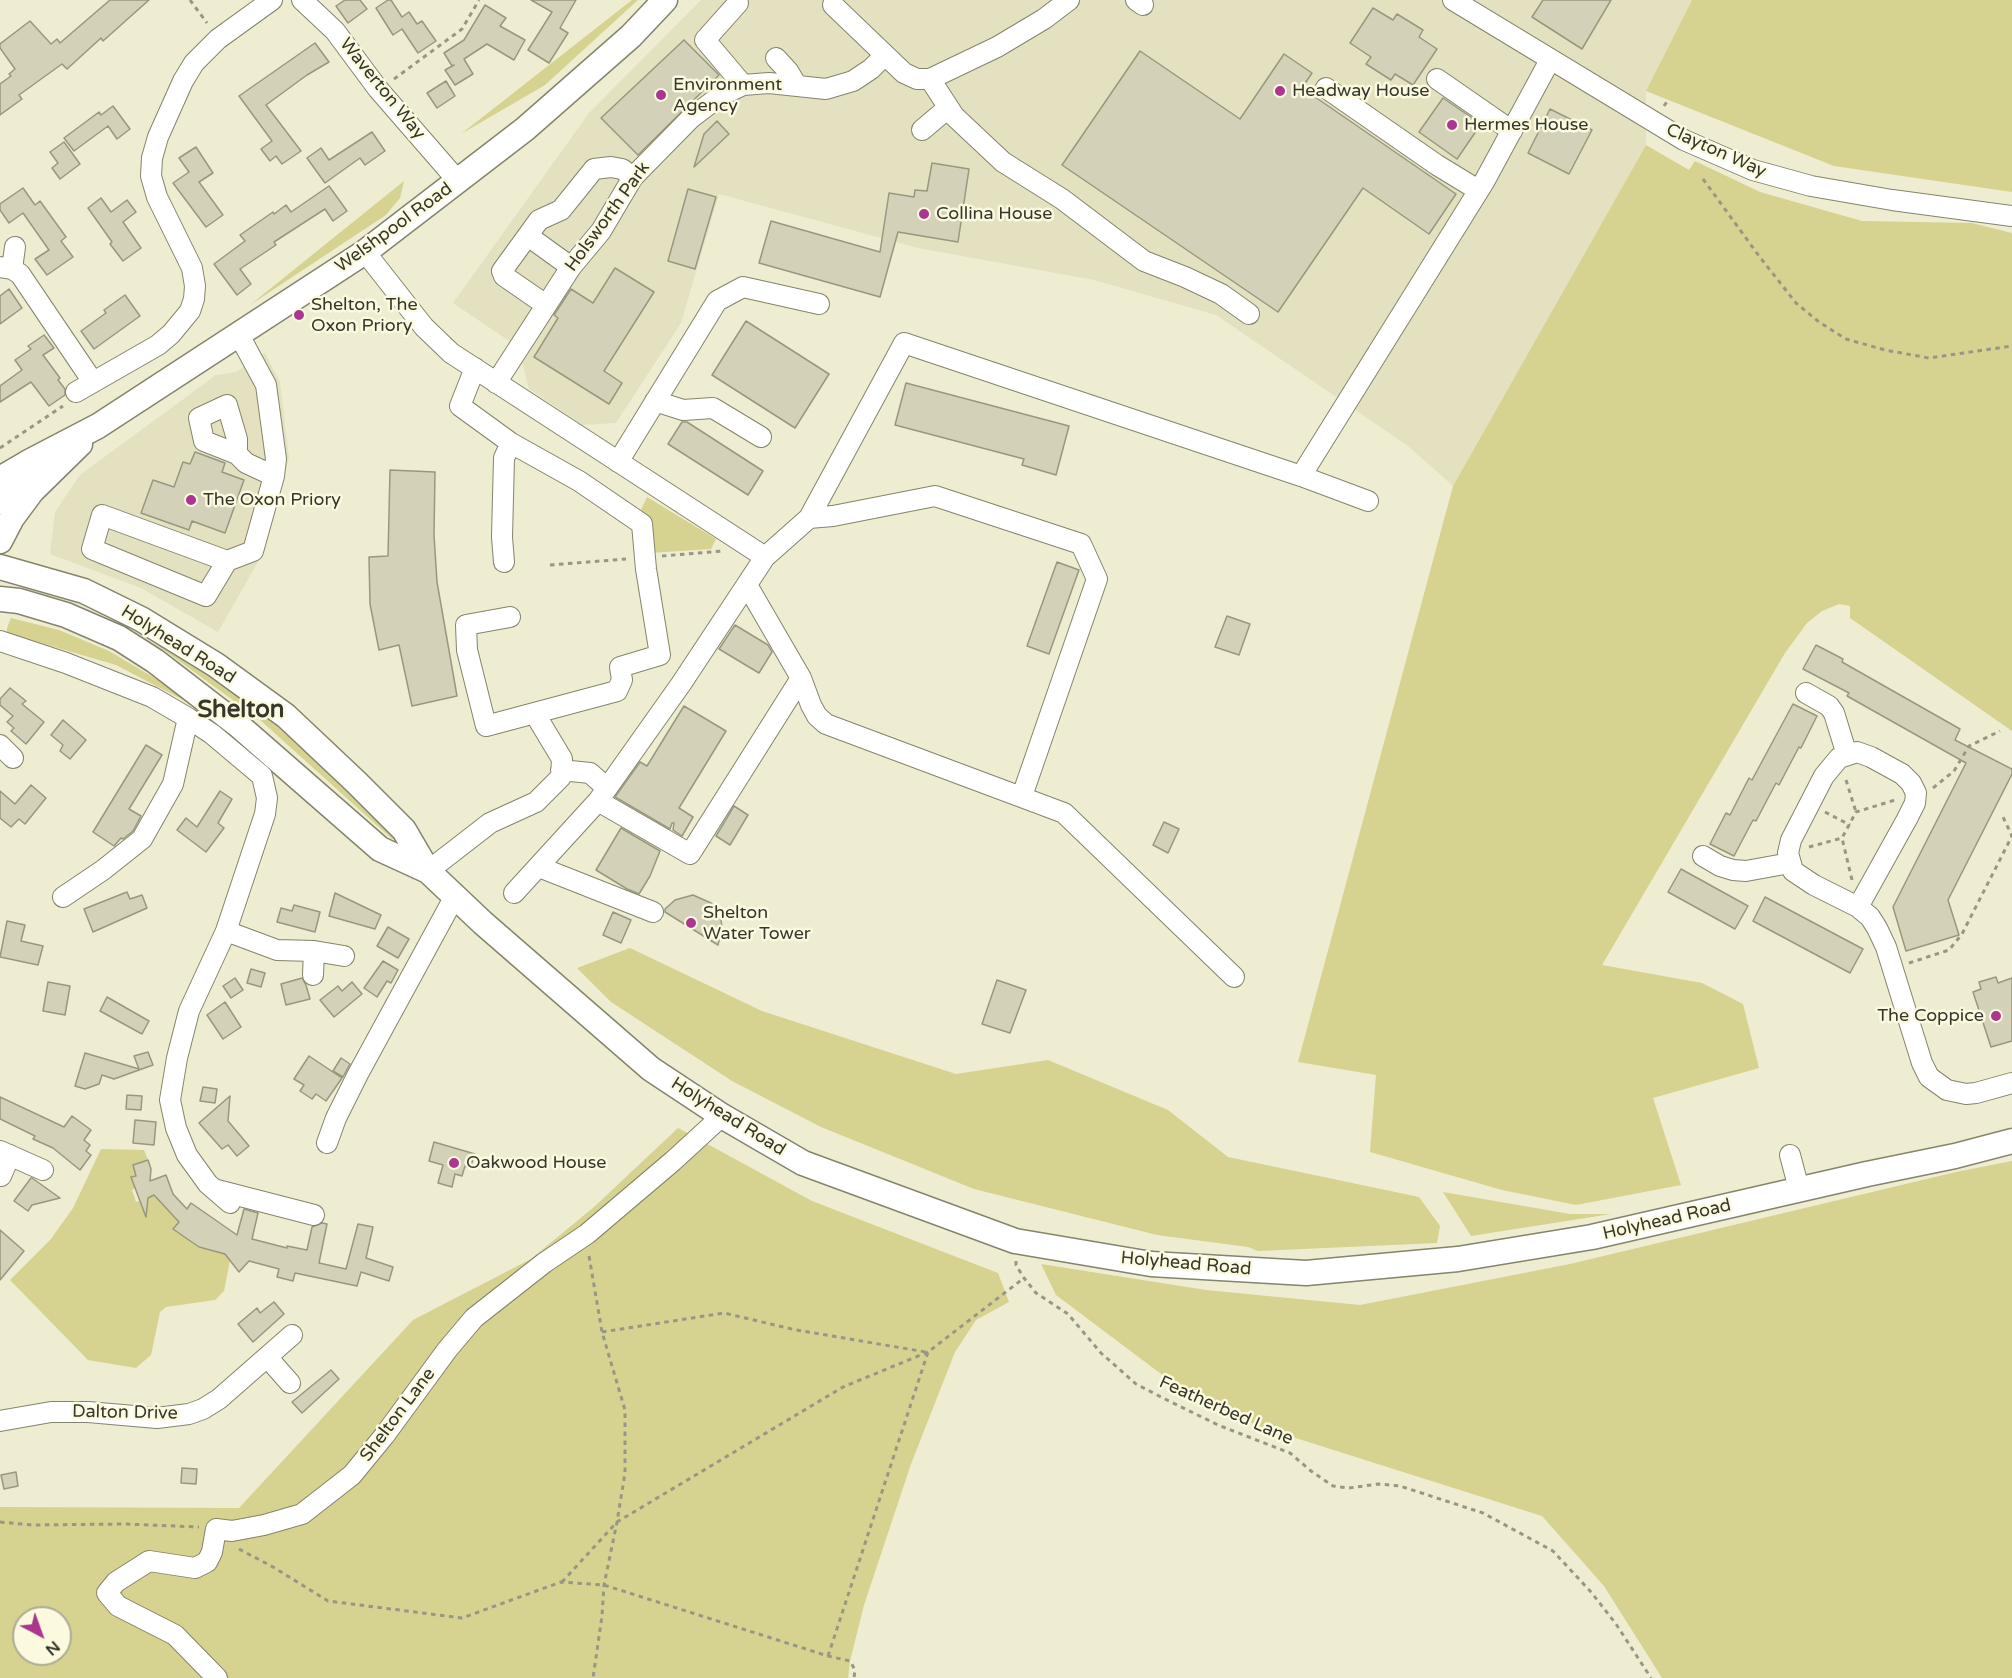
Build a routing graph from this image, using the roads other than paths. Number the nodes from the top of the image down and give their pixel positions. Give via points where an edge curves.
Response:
1 (272, 0) edge
2 (302, 0) edge
3 (665, 0) edge
4 (1069, 0) edge
5 (1454, 0) edge
6 (738, 3) dead end
7 (833, 5) dead end
8 (880, 50) junction
9 (776, 58) dead end
10 (1550, 60) junction
11 (930, 79) junction
12 (1437, 80) dead end
13 (743, 86) junction
14 (797, 86) junction
15 (1326, 88) dead end
16 (948, 108) junction
17 (922, 130) dead end
18 (1512, 131) junction
19 (633, 177) junction
20 (458, 181) junction
21 (1481, 186) junction
22 (2012, 216) edge
23 (528, 237) junction
24 (15, 248) dead end
25 (365, 252) junction
26 (571, 267) junction
27 (6, 268) edge
28 (819, 304) dead end
29 (546, 305) junction
30 (1249, 314) dead end
31 (239, 335) junction
32 (475, 368) junction
33 (93, 382) junction
34 (496, 383) junction
35 (76, 392) road end
36 (656, 401) junction
37 (98, 426) junction
38 (761, 437) dead end
39 (511, 443) junction
40 (237, 454) dead end
41 (618, 462) junction
42 (27, 463) junction
43 (274, 476) junction
44 (1301, 476) junction
45 (0, 479) edge
46 (1368, 501) dead end
47 (0, 502) edge
48 (809, 518) junction
49 (0, 541) edge
50 (765, 557) junction
51 (227, 561) junction
52 (504, 562) dead end
53 (0, 567) edge
54 (747, 585) junction
55 (0, 599) edge
56 (510, 617) dead end
57 (0, 641) edge
58 (801, 678) junction
59 (1806, 693) dead end
60 (535, 714) junction
61 (188, 718) junction
62 (1843, 756) junction
63 (561, 770) junction
64 (603, 794) junction
65 (1022, 796) junction
66 (1703, 856) dead end
67 (1789, 858) junction
68 (538, 867) junction
69 (428, 870) junction
70 (514, 893) dead end
71 (455, 896) junction
72 (63, 897) dead end
73 (1858, 908) junction
74 (653, 912) dead end
75 (226, 931) junction
76 (314, 951) junction
77 (344, 957) dead end
78 (313, 975) dead end
79 (1234, 977) dead end
80 (2012, 1083) edge
81 (722, 1116) junction
82 (2012, 1142) edge
83 (327, 1143) dead end
84 (5, 1153) edge
85 (1790, 1155) dead end
86 (42, 1170) dead end
87 (228, 1175) dead end
88 (1, 1176) edge
89 (214, 1189) junction
90 (1799, 1190) junction
91 (230, 1203) dead end
92 (314, 1215) dead end
93 (292, 1335) dead end
94 (268, 1358) junction
95 (290, 1383) dead end
96 (0, 1421) edge
97 (217, 1678) edge

1 - 33 street via 218,39 194,63 158,137 152,158 151,177 157,197 192,268 194,292 190,311 158,345
2 - 20 street, Waverton Way via 335,31 378,89
3 - 20 main road, Welshpool Road via 631,36 543,113
4 - 11 street via 998,47
5 - 10 street, Clayton Way
6 - 13 street via 705,40
7 - 8 street
8 - 11 street via 904,73
8 - 14 street, Holsworth Park via 870,69 853,81 826,89
9 - 14 street
10 - 18 street
10 - 22 street, Clayton Way via 1684,141 1753,170 1822,188
11 - 16 street
12 - 18 street
13 - 14 street, Holsworth Park
13 - 19 street, Holsworth Park via 720,96 692,118
15 - 21 street via 1437,165
16 - 17 street
16 - 30 street via 1003,162 1062,199 1144,261 1221,294
18 - 21 street
19 - 23 street via 622,169 594,169 561,210 539,220
19 - 26 street, Holsworth Park via 601,231
20 - 25 main road, Welshpool Road
21 - 44 street
23 - 26 street
23 - 29 street via 502,271
24 - 27 street
25 - 31 main road, Welshpool Road
25 - 32 street via 424,327
26 - 29 street, Holsworth Park
27 - 33 street via 20,274
28 - 36 street via 742,287 717,301
29 - 34 street, Holsworth Park
31 - 37 main road, Welshpool Road
31 - 43 street via 266,385 276,459
32 - 34 street
32 - 39 street via 460,406
33 - 35 street
34 - 41 street
36 - 38 street via 683,410 713,408
36 - 41 street
37 - 42 main road, Welshpool Road
37 - 49 main road, Welshpool Road via 32,491
39 - 52 street via 504,458
39 - 60 street via 579,481 642,524 660,654 620,667 622,681 617,691
40 - 43 street via 246,463
41 - 50 street
42 - 45 main road, Welshpool Road
42 - 47 main road, Welshpool Road
43 - 51 street via 253,551
44 - 46 street
44 - 48 street via 904,343
48 - 50 street
48 - 65 street via 935,496 1081,544 1097,579
50 - 54 street
51 - 51 street via 206,596 92,549 102,515
53 - 69 main road, Holyhead Road via 93,596 141,619 216,665 286,716 356,782 404,830
54 - 58 street
54 - 64 street
55 - 69 main road, Holyhead Road via 66,615 119,638 156,661 238,725 380,849
56 - 60 street via 466,625 467,650 486,726
57 - 61 street via 152,697
58 - 64 street via 690,854
58 - 65 street via 810,705 826,724
59 - 62 street via 1834,713
60 - 63 street via 561,759
61 - 72 street via 173,784 142,839
61 - 75 street via 262,776 267,798
62 - 67 street via 1824,776 1809,804 1791,840
62 - 73 street via 1857,752 1870,757 1902,774 1916,793 1907,819
63 - 64 street via 590,773
63 - 69 street via 561,777 536,802 490,823
64 - 68 street
65 - 79 street via 1064,813
66 - 67 street via 1720,866 1746,871
67 - 73 street via 1793,871 1800,877
68 - 70 street
68 - 74 street
69 - 71 main road, Holyhead Road
71 - 81 main road, Holyhead Road via 651,1069
71 - 83 street via 358,1074
73 - 80 street via 1877,928 1894,968 1929,1077 1947,1090 1966,1095
75 - 76 street via 277,950
75 - 89 street via 189,1011 170,1100 186,1155
76 - 77 street
76 - 78 street
81 - 90 main road, Holyhead Road via 803,1162 1015,1240 1150,1264 1306,1272 1458,1259 1592,1237
81 - 97 street, Shelton Lane via 587,1234 474,1318 352,1475 302,1514 224,1530 207,1562 195,1568 149,1561 106,1593 118,1606 175,1635
82 - 90 main road, Holyhead Road
84 - 86 street
84 - 88 street
85 - 90 street
87 - 89 street
89 - 91 street
89 - 92 street
93 - 94 street, Dalton Drive
94 - 95 street
94 - 96 street, Dalton Drive via 219,1398 189,1414 157,1418 51,1412

